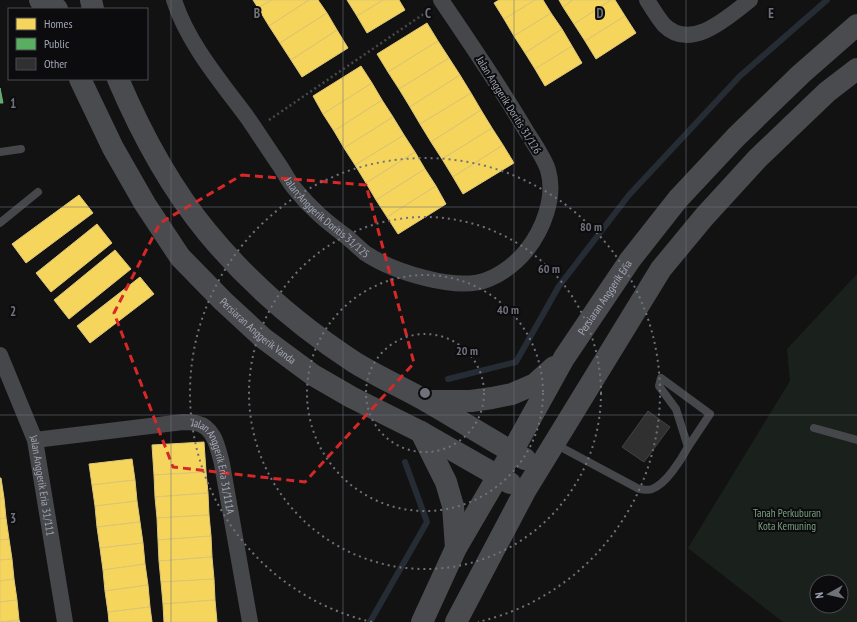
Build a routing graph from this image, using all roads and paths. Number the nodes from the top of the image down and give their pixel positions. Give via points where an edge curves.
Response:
1 (40, 0) edge
2 (174, 0) edge
3 (647, 0) edge
4 (750, 0) edge
5 (441, 1) edge
6 (55, 8) edge
7 (857, 25) edge
8 (857, 69) edge
9 (80, 80) edge
10 (118, 80) edge
11 (256, 130) junction
12 (20, 149) dead end
13 (0, 152) edge
14 (38, 192) dead end
15 (545, 218) joint
16 (0, 223) edge
17 (0, 355) edge
18 (564, 358) junction
19 (427, 401) junction
20 (814, 428) dead end
21 (421, 432) junction
22 (35, 440) junction
23 (857, 440) edge
24 (555, 444) junction
25 (688, 447) junction
26 (512, 452) junction
27 (540, 467) junction
28 (499, 476) junction
29 (525, 491) junction
30 (456, 548) junction
31 (65, 622) edge
32 (250, 622) edge
33 (422, 622) edge
34 (456, 622) edge

1 - 6 main road
2 - 11 street, Jalan Anggerik Doritis 31/125 via 190,35 210,67
3 - 4 street via 665,26 681,35 699,34 724,20
5 - 11 path
5 - 15 street, Jalan Anggerik Doritis 31/126 via 504,94 548,170 551,190
7 - 18 main road, Persiaran Anggerik Eria via 736,136 678,200 630,260
8 - 24 main road via 827,92 758,158 661,269
9 - 21 main road, Persiaran Anggerik Vanda via 113,148 145,204 180,257 263,338 313,375
10 - 19 main road via 167,176 207,232 238,266 287,313 354,362
11 - 15 street, Jalan Anggerik Doritis 31/125 via 294,188 320,216 365,253 412,274 460,284 487,280 518,261
12 - 13 lane
14 - 16 lane
17 - 22 street, Jalan Anggerik Eria 31/111
18 - 19 main road via 535,384 512,394 471,401
18 - 26 main road, Persiaran Anggerik Eria
19 - 26 main road
20 - 23 lane
21 - 28 main road, Persiaran Anggerik Vanda
21 - 30 main road via 446,482 453,506
22 - 31 street, Jalan Anggerik Eria 31/111
22 - 32 street, Jalan Anggerik Eria 31/111A via 183,422 197,423 209,430 217,443 222,464
24 - 25 lane via 639,489 651,490 661,484
24 - 27 main road
25 - 25 lane via 676,408 659,386 661,378 710,414
26 - 27 main road
26 - 28 main road, Persiaran Anggerik Eria
27 - 29 main road
28 - 29 main road, Persiaran Anggerik Vanda
28 - 30 main road, Persiaran Anggerik Eria
29 - 34 main road
30 - 33 main road, Persiaran Anggerik Eria

